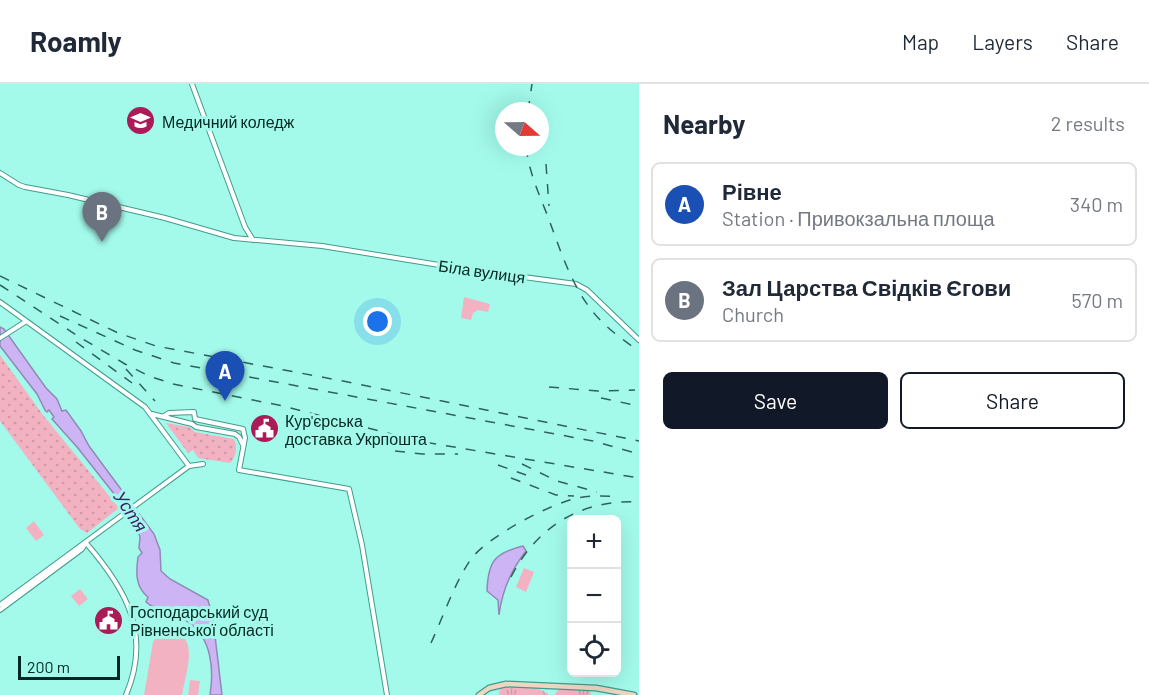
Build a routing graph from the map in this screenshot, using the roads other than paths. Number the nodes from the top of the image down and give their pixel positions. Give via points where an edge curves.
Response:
1 (192, 84) edge
2 (0, 173) edge
3 (244, 227) junction
4 (234, 238) junction
5 (253, 240) junction
6 (0, 302) edge
7 (25, 322) junction
8 (0, 338) edge
9 (639, 340) edge
10 (151, 414) junction
11 (164, 416) junction
12 (244, 447) junction
13 (202, 464) dead end
14 (189, 466) junction
15 (86, 543) junction
16 (0, 605) edge
17 (0, 610) edge
18 (126, 695) edge
19 (387, 695) edge
20 (479, 695) edge
21 (634, 695) edge

1 - 3 street
2 - 4 street, Біла вулиця via 25,187 165,218
3 - 4 street via 241,235
3 - 5 street
4 - 5 street, Біла вулиця
5 - 9 street, Біла вулиця via 322,246 576,284
6 - 7 street
7 - 8 street
7 - 10 street
10 - 11 street
10 - 14 street
11 - 12 street via 235,434
11 - 12 street via 194,412 195,419 239,428 245,433
12 - 19 street via 239,470 349,489
13 - 14 street
14 - 15 street
15 - 16 street
15 - 17 street
15 - 18 street via 124,597 135,624 137,649
20 - 21 main road via 506,684 597,688

